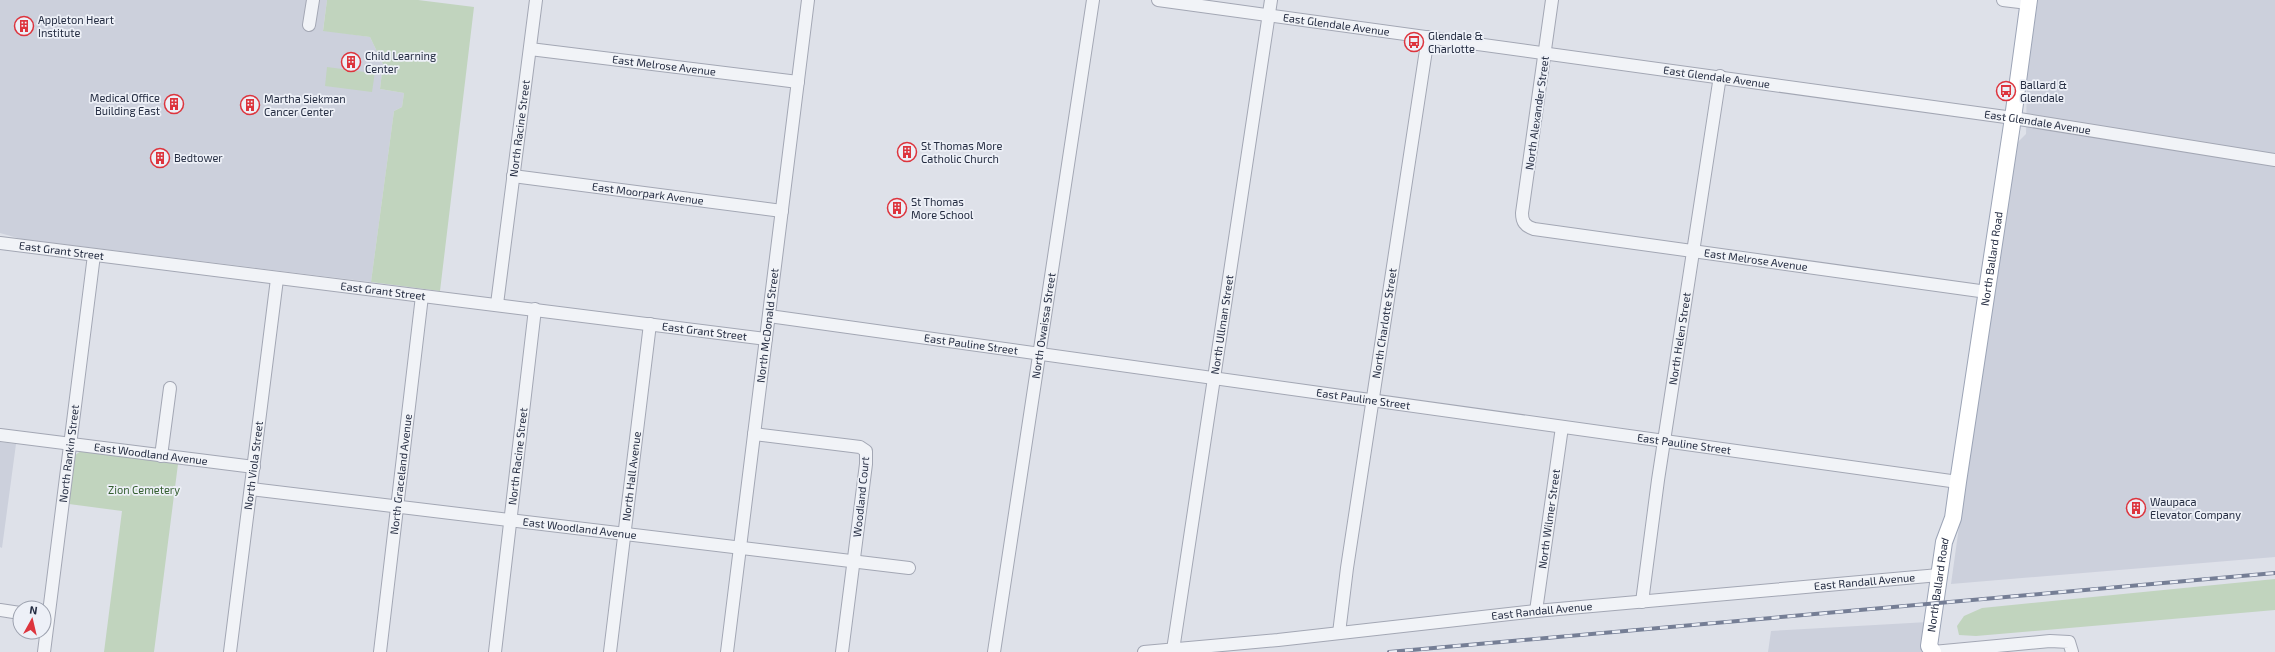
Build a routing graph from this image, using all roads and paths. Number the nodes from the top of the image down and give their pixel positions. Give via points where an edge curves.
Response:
1 (312, 0) edge
2 (536, 0) edge
3 (808, 0) edge
4 (1093, 0) edge
5 (1158, 0) edge
6 (1271, 0) edge
7 (1552, 0) edge
8 (2003, 0) edge
9 (2028, 2) edge
10 (1269, 15) junction
11 (309, 25) dead end
12 (1428, 37) junction
13 (530, 49) junction
14 (1545, 53) junction
15 (1720, 76) junction
16 (798, 82) junction
17 (2013, 118) junction
18 (2275, 160) edge
19 (513, 176) junction
20 (782, 211) junction
21 (1526, 226) joint
22 (0, 243) edge
23 (1693, 251) junction
24 (94, 255) junction
25 (277, 279) junction
26 (1987, 292) junction
27 (422, 296) junction
28 (497, 304) junction
29 (535, 309) junction
30 (768, 316) junction
31 (650, 324) junction
32 (766, 339) junction
33 (1039, 353) junction
34 (1213, 377) junction
35 (170, 388) dead end
36 (1373, 400) junction
37 (1562, 427) junction
38 (754, 434) junction
39 (0, 435) edge
40 (1664, 440) junction
41 (71, 444) junction
42 (161, 456) junction
43 (254, 468) junction
44 (1958, 482) junction
45 (251, 489) junction
46 (398, 507) junction
47 (1952, 518) junction
48 (511, 520) junction
49 (624, 534) junction
50 (740, 548) junction
51 (854, 561) junction
52 (909, 568) dead end
53 (1939, 576) junction
54 (48, 600) edge
55 (1642, 602) junction
56 (0, 610) edge
57 (1536, 611) junction
58 (12, 612) edge
59 (1340, 633) junction
60 (45, 640) edge
61 (2072, 649) edge
62 (1173, 650) junction
63 (44, 652) edge
64 (230, 652) edge
65 (380, 652) edge
66 (495, 652) edge
67 (610, 652) edge
68 (727, 652) edge
69 (842, 652) edge
70 (994, 652) edge
71 (1144, 652) edge
72 (1933, 652) edge

1 - 11 street
2 - 13 street, North Racine Street
3 - 16 street, North McDonald Street
4 - 33 street, North Owaissa Street
5 - 10 street, East Glendale Avenue
6 - 10 street, North Ullman Street
7 - 14 street, North Alexander Street
8 - 9 street
9 - 17 main road, North Ballard Road
10 - 12 street, East Glendale Avenue
10 - 34 street, North Ullman Street
12 - 14 street, East Glendale Avenue
12 - 36 street, North Charlotte Street
13 - 16 street, East Melrose Avenue
13 - 19 street, North Racine Street
14 - 15 street, East Glendale Avenue
14 - 21 street, North Alexander Street via 1522,213
15 - 17 street, East Glendale Avenue
15 - 23 street, North Helen Street
16 - 20 street, North McDonald Street
17 - 18 street, East Glendale Avenue
17 - 26 main road, North Ballard Road
19 - 20 street, East Moorpark Avenue
19 - 28 street, North Racine Street
20 - 30 street, North McDonald Street
21 - 23 street, East Melrose Avenue
22 - 24 street, East Grant Street
23 - 26 street, East Melrose Avenue
23 - 40 street, North Helen Street
24 - 25 street, East Grant Street
24 - 41 street, North Rankin Street
25 - 27 street, East Grant Street
25 - 43 street, North Viola Street
26 - 44 main road, North Ballard Road
27 - 28 street, East Grant Street
27 - 46 street, North Graceland Avenue
28 - 29 street, East Grant Street
29 - 31 street, East Grant Street
29 - 48 street, North Racine Street
30 - 32 street, North McDonald Street
30 - 33 street, East Pauline Street
31 - 32 street, East Grant Street
31 - 49 street, North Hall Avenue
32 - 38 street, North McDonald Street
33 - 34 street, East Pauline Street
33 - 70 street, North Owaissa Street
34 - 36 street, East Pauline Street
34 - 62 street, North Ullman Street
35 - 42 street
36 - 37 street, East Pauline Street
36 - 59 street, North Charlotte Street
37 - 40 street, East Pauline Street
37 - 57 street, North Wilmer Street
38 - 50 street, North McDonald Street
38 - 51 street, Woodland Court via 864,449 866,464
39 - 41 street, East Woodland Avenue
40 - 44 street, East Pauline Street
40 - 55 street, North Helen Street
41 - 42 street, East Woodland Avenue
41 - 54 street, North Rankin Street
42 - 43 street, East Woodland Avenue
43 - 45 street, North Viola Street
44 - 47 main road, North Ballard Road
45 - 46 street, East Woodland Avenue
45 - 64 street, North Viola Street
46 - 48 street, East Woodland Avenue
46 - 65 street, North Graceland Avenue
47 - 53 main road, North Ballard Road via 1944,542
47 - 72 main road, North Ballard Road via 1953,544 1938,647
48 - 49 street, East Woodland Avenue
48 - 66 street, North Racine Street
49 - 50 street, East Woodland Avenue
49 - 67 street, North Hall Avenue
50 - 51 street, East Woodland Avenue
50 - 68 street, North McDonald Street
51 - 52 street, East Woodland Avenue
51 - 69 street
53 - 55 street, East Randall Avenue
53 - 72 main road, North Ballard Road via 1929,646
55 - 57 street, East Randall Avenue
56 - 58 street
57 - 59 street, East Randall Avenue
59 - 62 street, East Randall Avenue
60 - 63 street, North Rankin Street
61 - 72 street via 2065,641 2050,641
62 - 71 street, East Randall Avenue

